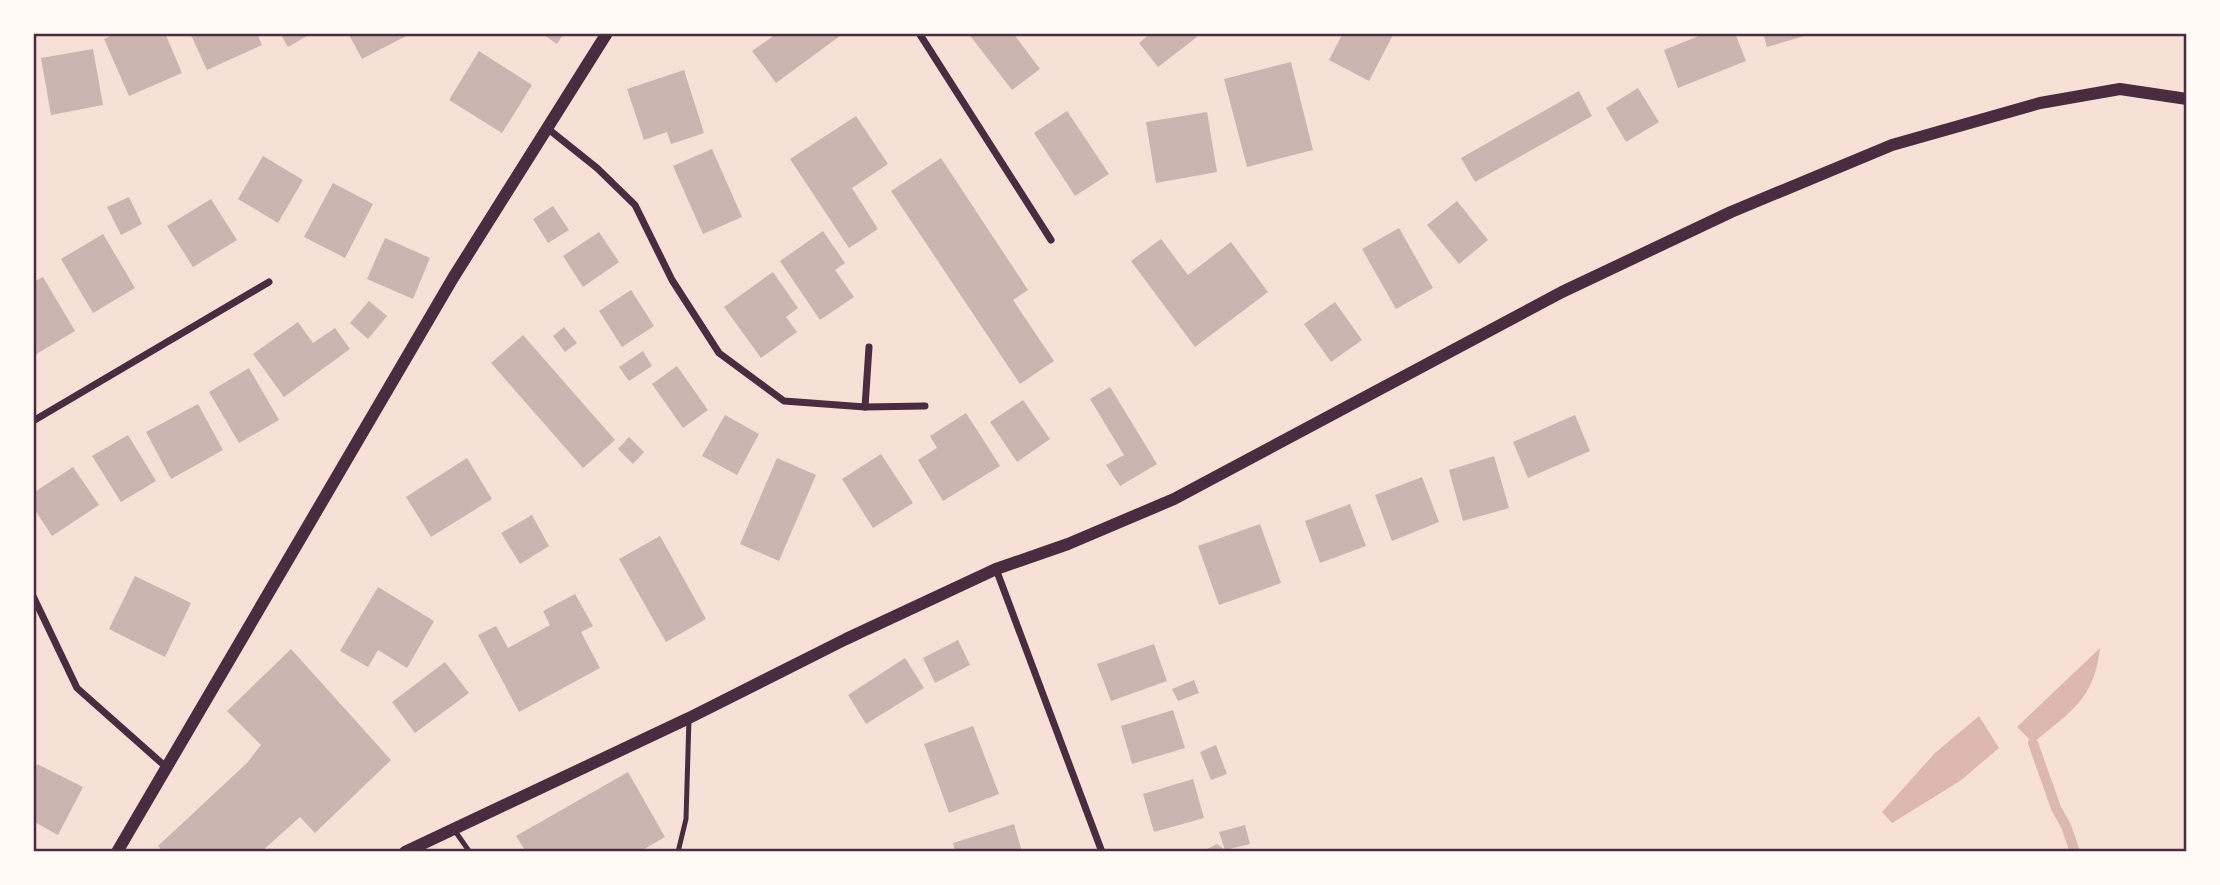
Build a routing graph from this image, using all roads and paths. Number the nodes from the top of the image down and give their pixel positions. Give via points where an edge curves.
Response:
1 (607, 33) edge
2 (919, 33) edge
3 (2187, 99) edge
4 (547, 128) junction
5 (1051, 240) dead end
6 (269, 282) dead end
7 (869, 347) dead end
8 (925, 406) dead end
9 (865, 407) junction
10 (33, 421) edge
11 (996, 569) junction
12 (33, 596) edge
13 (689, 718) junction
14 (166, 767) junction
15 (454, 830) junction
16 (469, 851) edge
17 (117, 852) edge
18 (405, 852) edge
19 (678, 852) edge
20 (1102, 852) edge

1 - 4 street
2 - 5 street
3 - 11 street via 2120,89 2040,103 1892,145 1731,212 1562,292 1174,499
4 - 9 street via 635,205 672,280 719,353 784,401
4 - 14 street via 453,278
6 - 10 street
7 - 9 street
8 - 9 street
11 - 13 street
11 - 20 street
12 - 14 street via 77,688
13 - 15 street
13 - 19 lane via 686,820
14 - 17 street
15 - 16 lane
15 - 18 street

